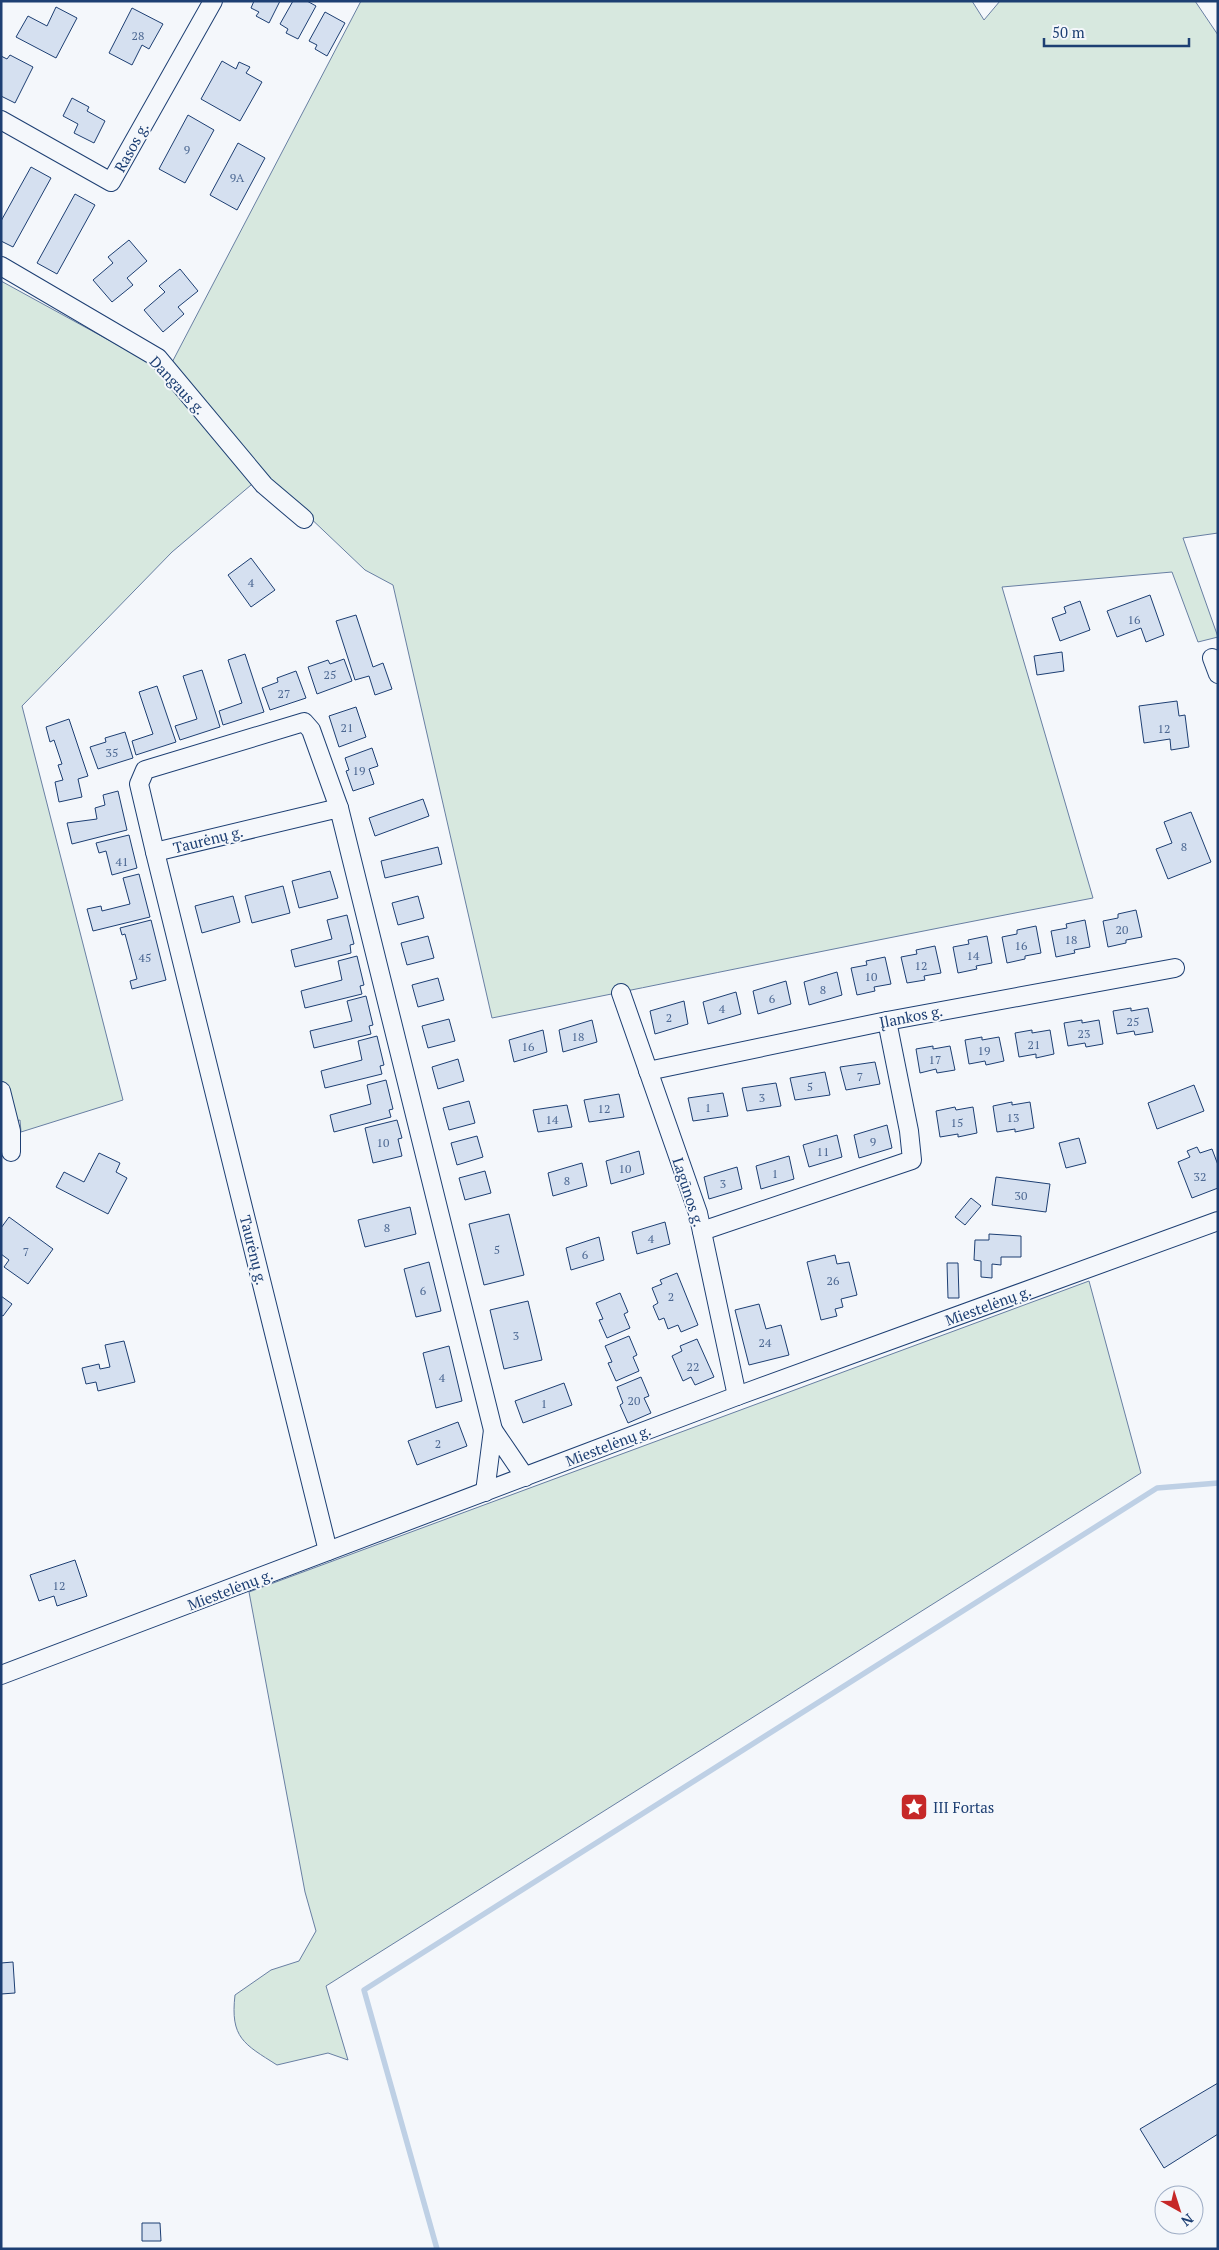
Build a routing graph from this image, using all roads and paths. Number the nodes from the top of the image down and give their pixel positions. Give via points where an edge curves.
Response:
1 (212, 1) edge
2 (1, 120) edge
3 (1, 266) edge
4 (304, 519) dead end
5 (1212, 658) dead end
6 (1218, 674) edge
7 (339, 808) junction
8 (155, 852) junction
9 (1175, 968) dead end
10 (621, 993) dead end
11 (887, 1021) junction
12 (648, 1071) junction
13 (1, 1091) edge
14 (11, 1152) dead end
15 (1218, 1221) edge
16 (702, 1231) junction
17 (737, 1396) junction
18 (493, 1430) junction
19 (525, 1477) junction
20 (485, 1492) junction
21 (328, 1551) junction
22 (1, 1675) edge

1 - 2 street, Rasos g. via 111,182
3 - 4 street, Dangaus g. via 158,358 264,485
5 - 6 street
7 - 8 street, Taurėnų g.
7 - 8 street via 311,730 304,722 145,770 139,784
7 - 18 street
8 - 21 street, Taurėnų g.
9 - 11 street, Įlankos g.
10 - 12 street, Lagūnos g.
11 - 12 street, Įlankos g.
11 - 16 street via 912,1160
12 - 16 street, Lagūnos g.
13 - 14 street via 11,1131
15 - 17 street, Miestelėnų g.
16 - 17 street, Lagūnos g.
17 - 19 street, Miestelėnų g.
18 - 19 street
18 - 20 street
19 - 20 street, Miestelėnų g.
20 - 21 street, Miestelėnų g.
21 - 22 street, Miestelėnų g.

